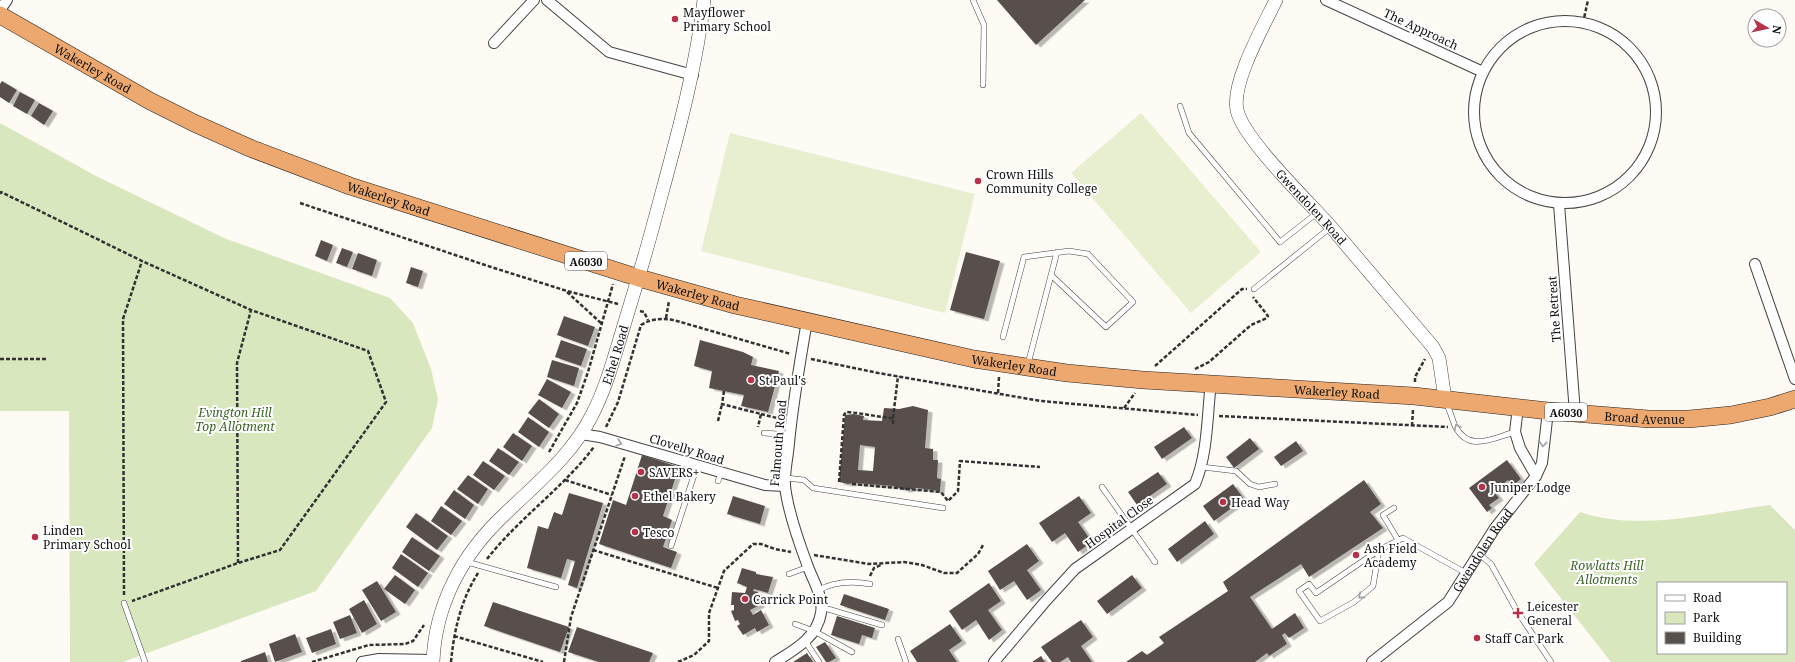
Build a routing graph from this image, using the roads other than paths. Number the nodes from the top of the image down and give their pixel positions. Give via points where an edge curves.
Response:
1 (7, 0) edge
2 (534, 0) edge
3 (547, 0) edge
4 (704, 0) edge
5 (973, 0) edge
6 (1276, 0) edge
7 (1326, 0) edge
8 (0, 10) edge
9 (0, 15) edge
10 (494, 43) dead end
11 (1483, 72) junction
12 (692, 75) junction
13 (983, 85) dead end
14 (1180, 106) dead end
15 (1559, 204) junction
16 (1317, 212) junction
17 (1331, 227) junction
18 (1057, 252) junction
19 (1755, 264) dead end
20 (1051, 275) junction
21 (640, 278) junction
22 (1254, 289) road end
23 (807, 321) junction
24 (1004, 337) dead end
25 (1027, 368) junction
26 (1795, 378) edge
27 (1210, 382) junction
28 (1445, 399) junction
29 (1795, 399) edge
30 (1518, 407) junction
31 (1548, 411) junction
32 (1575, 413) junction
33 (1515, 432) junction
34 (764, 433) dead end
35 (581, 434) junction
36 (790, 435) junction
37 (697, 466) junction
38 (1202, 467) junction
39 (1536, 476) junction
40 (786, 482) junction
41 (1275, 484) dead end
42 (1102, 487) dead end
43 (943, 508) dead end
44 (1394, 508) dead end
45 (1131, 528) junction
46 (1398, 540) junction
47 (671, 546) dead end
48 (1380, 550) junction
49 (1479, 554) junction
50 (464, 561) junction
51 (1155, 562) dead end
52 (808, 567) junction
53 (1466, 573) junction
54 (789, 574) dead end
55 (870, 584) road end
56 (556, 587) dead end
57 (817, 590) junction
58 (124, 603) road end
59 (821, 607) junction
60 (795, 624) dead end
61 (882, 625) dead end
62 (814, 631) junction
63 (898, 639) dead end
64 (805, 641) junction
65 (852, 652) dead end
66 (433, 661) edge
67 (779, 661) edge
68 (1548, 661) edge
69 (145, 662) edge
70 (362, 662) edge
71 (819, 662) edge
72 (906, 662) edge
73 (994, 662) edge
74 (1372, 662) edge

1 - 8 street
2 - 10 street
3 - 12 street via 609,52
4 - 12 street, Ethel Road
5 - 13 lane via 984,25
6 - 16 street, Gwendolen Road via 1244,67 1237,110 1257,145
7 - 11 street, The Approach
9 - 21 highway, Wakerley Road / A6030 via 150,101 250,148 350,186
11 - 15 street via 1478,79 1472,111 1476,136 1489,165 1516,191 1546,203
11 - 15 street via 1502,44 1544,22 1583,23 1616,35 1634,52 1650,79 1656,115 1650,146 1635,172 1610,192
12 - 21 street, Ethel Road
14 - 16 lane via 1189,133 1280,242
15 - 32 street, The Retreat
16 - 17 street, Gwendolen Road
17 - 22 lane
17 - 28 street, Gwendolen Road via 1433,347 1439,358
18 - 20 lane
18 - 20 lane via 1088,254 1133,302 1106,327
18 - 24 lane via 1024,257
19 - 26 street
20 - 25 lane
21 - 23 highway, Wakerley Road / A6030 via 734,305
21 - 35 street, Ethel Road via 607,381
23 - 25 highway, Wakerley Road / A6030 via 974,359
23 - 36 street, Falmouth Road
25 - 27 highway, Wakerley Road / A6030 via 1143,380
27 - 28 highway, Wakerley Road / A6030
27 - 38 street, Hospital Close
28 - 30 highway, Broad Avenue / A6030
33 -> 28 lane via 1476,443 1464,438 1456,427
29 - 32 highway, Broad Avenue / A6030 via 1731,415 1688,419 1649,419
30 - 31 highway, Broad Avenue / A6030
30 - 33 street
31 - 32 highway, Broad Avenue / A6030
31 -> 39 street, Gwendolen Road via 1542,463
33 - 39 street via 1520,448
34 - 36 lane
35 -> 37 street, Clovelly Road via 600,437
35 - 50 street, Ethel Road via 552,469 486,533
36 - 40 street, Falmouth Road
37 - 40 street, Clovelly Road via 719,477 766,485
37 - 47 lane
38 - 41 lane via 1236,471 1250,484 1259,487
38 - 45 street, Hospital Close via 1195,484
39 - 49 street, Gwendolen Road via 1495,528
40 - 43 lane via 804,480 813,488
40 - 52 street, Falmouth Road
42 - 45 lane
44 - 46 lane via 1383,516
45 - 51 lane
45 - 73 street, Hospital Close via 1075,570 1044,602
46 - 48 lane
46 - 53 lane via 1403,538
48 -> 48 lane via 1373,586 1354,602 1320,622 1299,591 1309,584 1316,593
49 - 53 street, Gwendolen Road
49 - 68 lane via 1491,564
50 - 56 lane
50 - 66 street, Ethel Road via 448,593 438,625
52 - 54 lane
52 - 57 street, Falmouth Road
53 - 74 street, Gwendolen Road via 1448,602
55 - 57 lane via 844,583
57 - 59 street, Falmouth Road
58 - 69 lane
59 - 61 lane
59 - 62 street, Falmouth Road
60 - 62 lane
62 - 64 street, Falmouth Road
62 - 65 lane
63 - 72 lane
64 - 67 street, Falmouth Road
64 - 71 lane
66 - 70 street via 380,659

